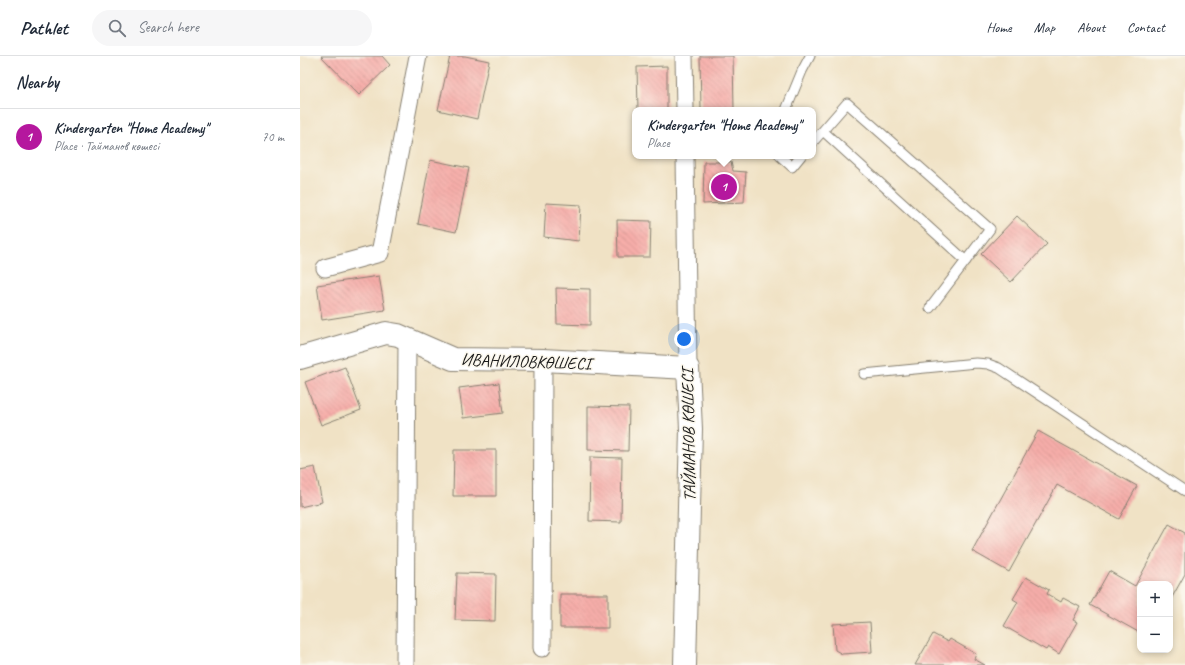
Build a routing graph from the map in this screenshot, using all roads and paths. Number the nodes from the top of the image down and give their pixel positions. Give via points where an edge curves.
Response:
1 (418, 56) edge
2 (684, 56) edge
3 (810, 56) edge
4 (685, 107) edge
5 (787, 107) edge
6 (823, 131) junction
7 (816, 139) edge
8 (685, 159) edge
9 (783, 159) edge
10 (799, 159) edge
11 (966, 260) junction
12 (325, 268) dead end
13 (930, 308) dead end
14 (407, 340) junction
15 (300, 358) edge
16 (543, 360) junction
17 (688, 368) junction
18 (864, 374) dead end
19 (1185, 491) edge
20 (542, 648) dead end
21 (405, 665) edge
22 (685, 665) edge

1 - 12 street via 380,253
2 - 4 street
3 - 5 lane
6 - 7 lane
6 - 11 lane
6 - 11 lane via 847,103 990,229
8 - 17 street, ТАЙМАНОВ КӨШЕСІ
9 - 10 lane via 792,167
11 - 13 lane
14 - 15 street, ИВАНИЛОВКӨШЕСІ via 386,333
14 - 16 street, ИВАНИЛОВКӨШЕСІ via 453,359
14 - 21 street
16 - 17 street, ИВАНИЛОВКӨШЕСІ
16 - 20 street
17 - 22 street, ТАЙМАНОВ КӨШЕСІ via 691,430
18 - 19 lane via 976,363 999,368

